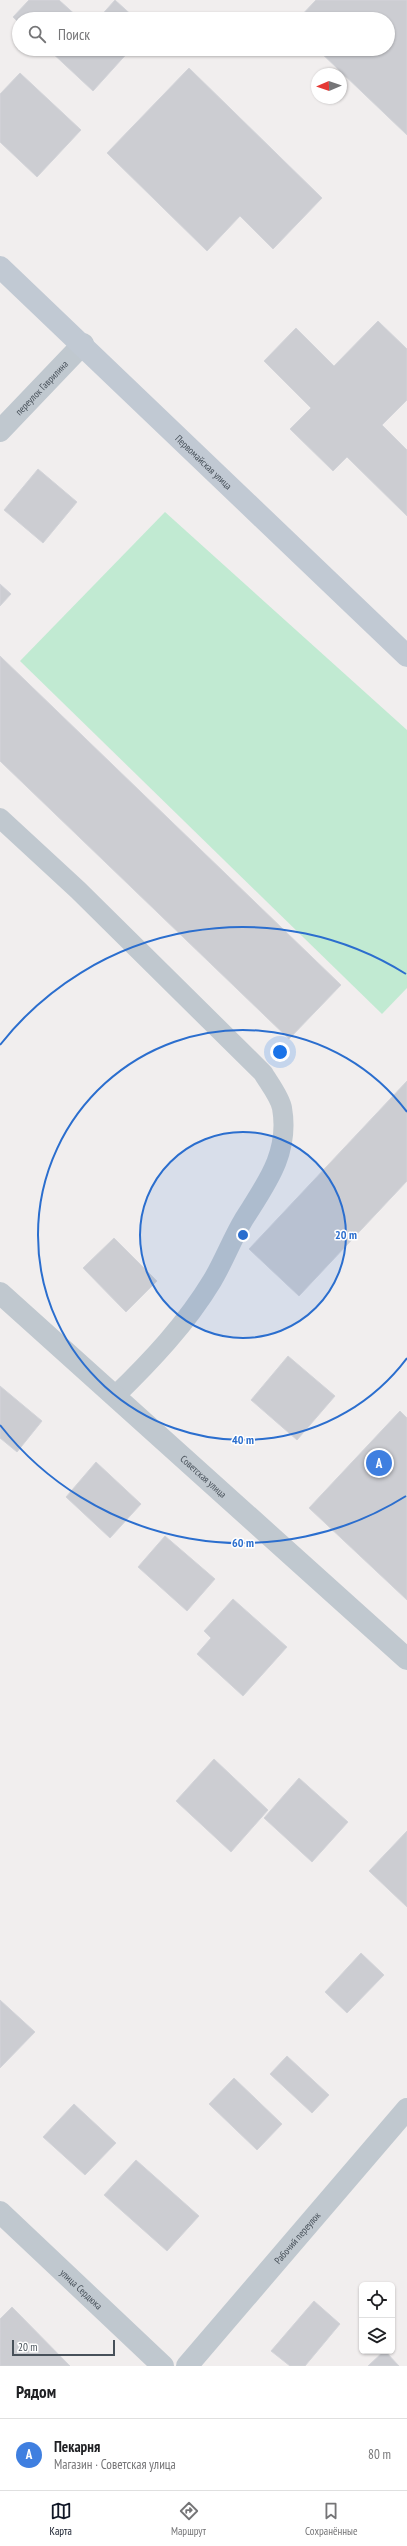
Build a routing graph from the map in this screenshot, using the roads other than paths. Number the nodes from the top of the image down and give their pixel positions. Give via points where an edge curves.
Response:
1 (0, 267) edge
2 (83, 344) junction
3 (0, 431) edge
4 (407, 656) edge
5 (0, 818) edge
6 (0, 1293) edge
7 (115, 1396) junction
8 (407, 1658) edge
9 (407, 2109) edge
10 (0, 2212) edge
11 (163, 2366) edge
12 (187, 2366) edge

1 - 2 main road, Первомайская улица
2 - 3 street, переулок Гаврилина
2 - 4 main road, Первомайская улица
5 - 7 lane via 78,890 263,1073 282,1107 282,1132 277,1165 243,1220 211,1282 185,1321
6 - 7 street, Советская улица
7 - 8 street, Советская улица
9 - 12 street, Рабочий переулок
10 - 11 street, улица Сердюка

